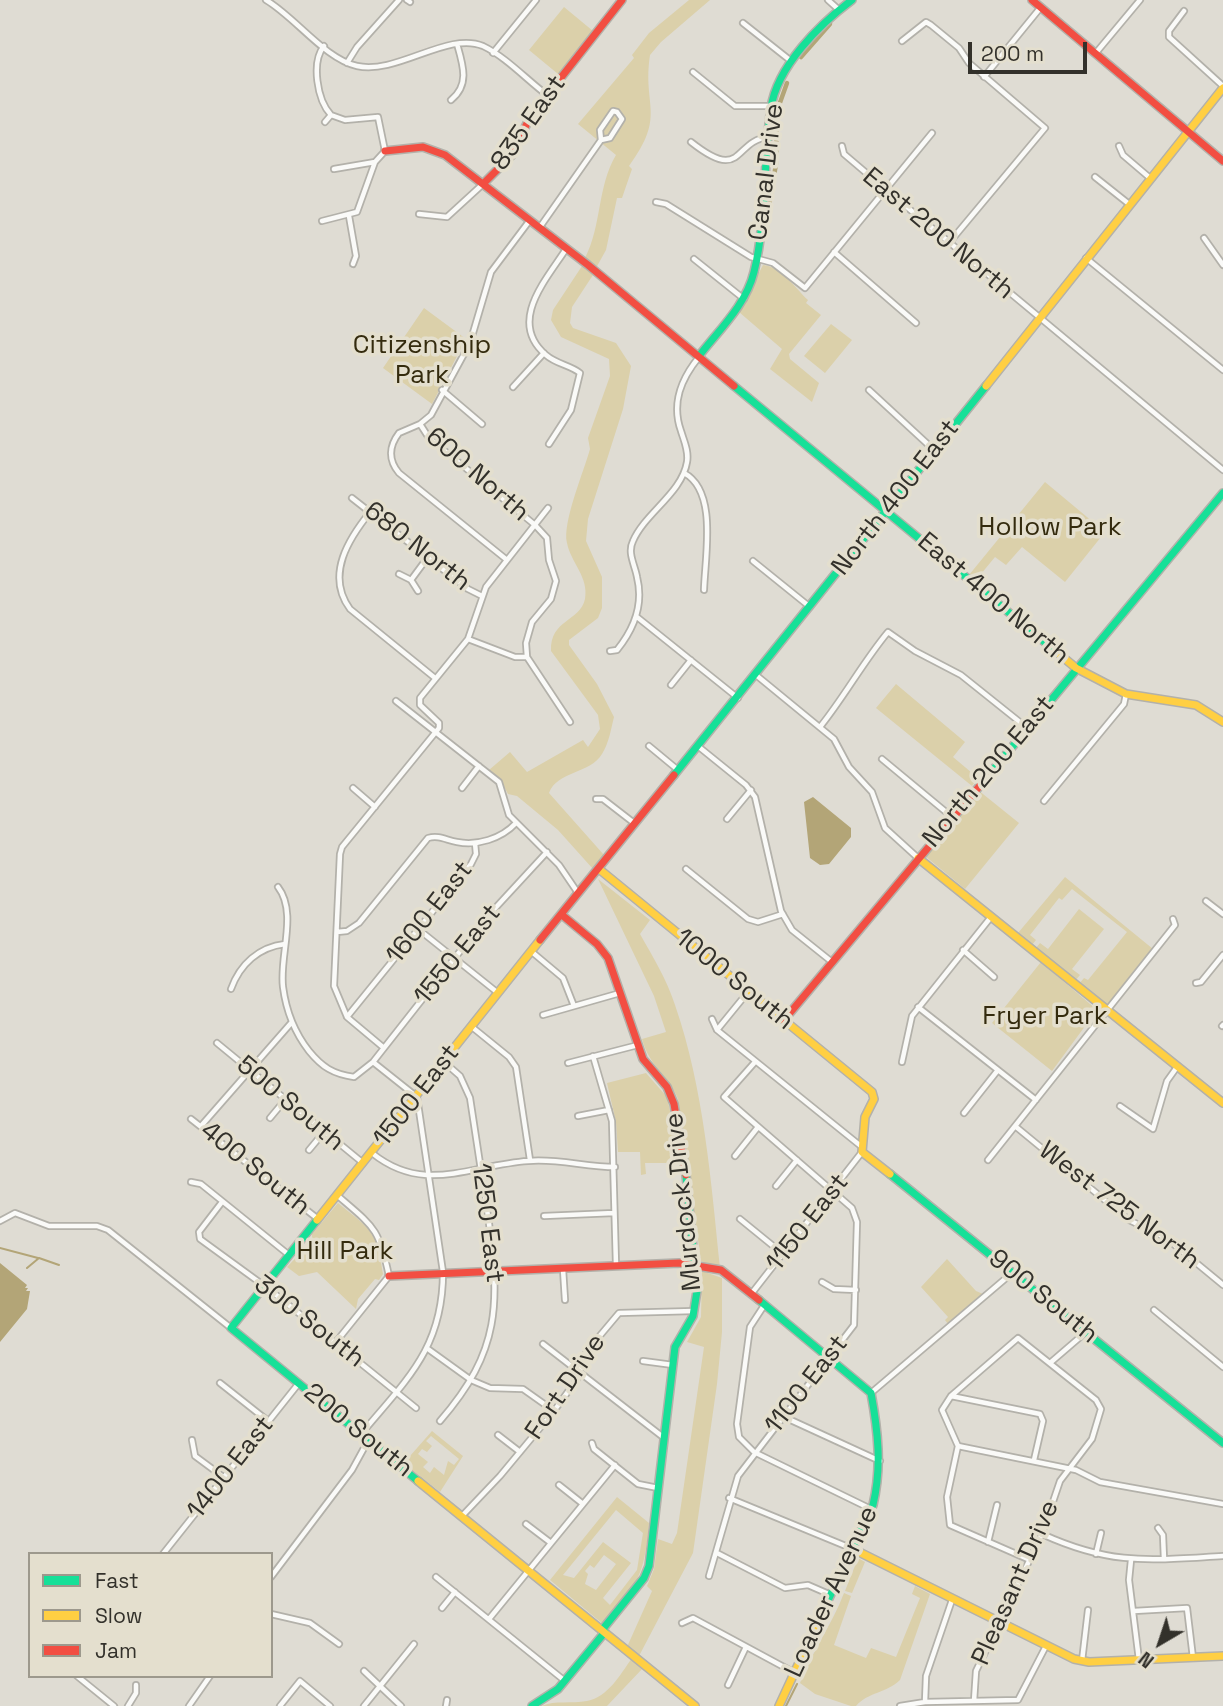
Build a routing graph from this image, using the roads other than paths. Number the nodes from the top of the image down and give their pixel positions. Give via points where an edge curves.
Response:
1 (266, 0) edge
2 (399, 0) edge
3 (536, 0) edge
4 (622, 0) edge
5 (828, 0) edge
6 (852, 0) edge
7 (1032, 0) edge
8 (1140, 0) edge
9 (1041, 7) junction
10 (838, 9) junction
11 (1184, 11) dead end
12 (743, 23) dead end
13 (902, 41) dead end
14 (457, 44) junction
15 (324, 46) junction
16 (494, 54) junction
17 (1095, 54) junction
18 (791, 61) junction
19 (347, 63) junction
20 (693, 72) dead end
21 (984, 77) junction
22 (1223, 87) edge
23 (547, 95) junction
24 (452, 100) dead end
25 (771, 106) junction
26 (331, 115) junction
27 (325, 122) dead end
28 (1188, 131) junction
29 (932, 133) dead end
30 (770, 137) junction
31 (601, 139) junction
32 (691, 142) dead end
33 (842, 146) dead end
34 (1119, 146) dead end
35 (385, 151) junction
36 (1223, 161) edge
37 (375, 162) junction
38 (334, 169) dead end
39 (1096, 177) dead end
40 (1150, 178) junction
41 (483, 184) junction
42 (884, 188) junction
43 (656, 202) dead end
44 (1129, 204) junction
45 (419, 214) dead end
46 (349, 216) junction
47 (530, 220) junction
48 (322, 221) dead end
49 (540, 227) junction
50 (1204, 238) dead end
51 (949, 243) junction
52 (566, 248) junction
53 (834, 252) junction
54 (1086, 258) junction
55 (694, 259) dead end
56 (756, 259) junction
57 (353, 264) dead end
58 (1223, 265) edge
59 (744, 299) junction
60 (1038, 319) junction
61 (916, 323) dead end
62 (544, 354) junction
63 (699, 356) junction
64 (1223, 370) edge
65 (513, 387) dead end
66 (442, 390) junction
67 (869, 390) dead end
68 (420, 424) junction
69 (482, 424) dead end
70 (549, 444) dead end
71 (934, 450) junction
72 (1223, 470) edge
73 (684, 473) junction
74 (1223, 493) edge
75 (352, 498) dead end
76 (548, 508) dead end
77 (371, 511) junction
78 (887, 511) junction
79 (535, 525) junction
80 (428, 557) junction
81 (507, 560) junction
82 (753, 561) dead end
83 (399, 574) dead end
84 (411, 580) junction
85 (704, 590) dead end
86 (418, 591) dead end
87 (482, 596) junction
88 (810, 607) junction
89 (637, 617) junction
90 (468, 639) junction
91 (610, 651) dead end
92 (527, 657) junction
93 (691, 660) junction
94 (1076, 668) junction
95 (756, 675) junction
96 (435, 678) junction
97 (671, 685) dead end
98 (1126, 694) junction
99 (738, 698) junction
100 (396, 701) dead end
101 (570, 722) dead end
102 (1223, 722) edge
103 (1026, 726) junction
104 (820, 727) junction
105 (437, 732) junction
106 (649, 746) dead end
107 (699, 747) junction
108 (882, 758) dead end
109 (479, 766) junction
110 (679, 770) junction
111 (353, 788) dead end
112 (462, 788) dead end
113 (751, 790) junction
114 (596, 799) dead end
115 (1044, 801) dead end
116 (375, 807) junction
117 (952, 817) junction
118 (727, 819) dead end
119 (516, 823) junction
120 (634, 823) junction
121 (475, 843) junction
122 (547, 852) junction
123 (918, 858) junction
124 (601, 866) junction
125 (686, 869) dead end
126 (278, 887) dead end
127 (578, 894) junction
128 (1206, 901) dead end
129 (783, 914) junction
130 (1223, 914) edge
131 (562, 915) junction
132 (991, 917) junction
133 (1174, 919) dead end
134 (418, 929) junction
135 (337, 932) junction
136 (285, 944) junction
137 (963, 950) junction
138 (532, 952) junction
139 (1223, 954) edge
140 (455, 959) junction
141 (832, 962) junction
142 (995, 976) dead end
143 (1196, 983) dead end
144 (231, 989) dead end
145 (622, 992) junction
146 (748, 992) junction
147 (499, 994) junction
148 (574, 1006) junction
149 (918, 1007) junction
150 (1106, 1012) junction
151 (543, 1015) dead end
152 (347, 1017) junction
153 (712, 1020) dead end
154 (783, 1020) junction
155 (292, 1022) junction
156 (472, 1027) junction
157 (717, 1030) junction
158 (217, 1043) dead end
159 (639, 1044) junction
160 (384, 1048) junction
161 (593, 1056) junction
162 (373, 1062) junction
163 (444, 1062) junction
164 (755, 1062) junction
165 (902, 1062) dead end
166 (568, 1063) dead end
167 (1177, 1067) junction
168 (249, 1069) junction
169 (998, 1070) junction
170 (354, 1077) junction
171 (354, 1087) dead end
172 (417, 1097) junction
173 (285, 1099) junction
174 (1035, 1100) junction
175 (1223, 1103) edge
176 (1120, 1106) dead end
177 (609, 1110) junction
178 (964, 1113) dead end
179 (578, 1116) dead end
180 (191, 1118) dead end
181 (270, 1118) dead end
182 (201, 1126) junction
183 (1015, 1126) junction
184 (758, 1127) junction
185 (324, 1132) junction
186 (309, 1150) dead end
187 (863, 1150) junction
188 (372, 1153) junction
189 (735, 1156) dead end
190 (530, 1160) junction
191 (797, 1160) junction
192 (988, 1160) dead end
193 (363, 1164) junction
194 (615, 1167) junction
195 (481, 1168) junction
196 (428, 1177) junction
197 (191, 1182) dead end
198 (776, 1186) dead end
199 (834, 1191) junction
200 (338, 1196) junction
201 (222, 1202) junction
202 (614, 1213) junction
203 (544, 1216) dead end
204 (740, 1219) dead end
205 (319, 1220) junction
206 (0, 1221) edge
207 (783, 1254) junction
208 (289, 1256) junction
209 (695, 1264) junction
210 (616, 1265) junction
211 (564, 1269) junction
212 (495, 1271) junction
213 (443, 1272) junction
214 (1012, 1273) junction
215 (389, 1276) junction
216 (822, 1282) dead end
217 (1223, 1285) edge
218 (264, 1287) junction
219 (856, 1290) junction
220 (752, 1293) junction
221 (565, 1300) dead end
222 (765, 1304) junction
223 (1154, 1310) dead end
224 (694, 1311) junction
225 (231, 1328) junction
226 (1086, 1332) junction
227 (336, 1342) junction
228 (543, 1344) dead end
229 (429, 1349) junction
230 (828, 1357) junction
231 (643, 1361) dead end
232 (1050, 1363) junction
233 (673, 1365) junction
234 (1223, 1367) edge
235 (579, 1372) junction
236 (471, 1380) junction
237 (220, 1383) dead end
238 (299, 1383) junction
239 (397, 1392) junction
240 (871, 1393) junction
241 (951, 1396) junction
242 (416, 1408) dead end
243 (554, 1410) junction
244 (782, 1416) junction
245 (268, 1421) junction
246 (440, 1421) dead end
247 (498, 1435) dead end
248 (365, 1436) junction
249 (663, 1437) junction
250 (192, 1440) dead end
251 (592, 1443) dead end
252 (1223, 1443) edge
253 (958, 1446) junction
254 (520, 1452) junction
255 (754, 1452) junction
256 (1034, 1460) junction
257 (881, 1462) junction
258 (615, 1465) junction
259 (1068, 1468) junction
260 (222, 1476) junction
261 (559, 1485) dead end
262 (658, 1488) junction
263 (729, 1498) junction
264 (583, 1504) junction
265 (1223, 1504) edge
266 (997, 1505) dead end
267 (871, 1509) junction
268 (462, 1516) junction
269 (526, 1524) dead end
270 (1158, 1528) dead end
271 (1101, 1533) dead end
272 (1042, 1534) junction
273 (989, 1542) junction
274 (551, 1543) junction
275 (853, 1549) junction
276 (165, 1552) edge
277 (717, 1553) junction
278 (1096, 1554) junction
279 (1223, 1556) edge
280 (1030, 1559) junction
281 (1164, 1559) junction
282 (1131, 1560) junction
283 (529, 1570) junction
284 (273, 1574) edge
285 (709, 1576) dead end
286 (436, 1577) dead end
287 (455, 1592) junction
288 (831, 1595) junction
289 (952, 1600) junction
290 (442, 1608) dead end
291 (1088, 1610) dead end
292 (1134, 1611) junction
293 (273, 1614) edge
294 (489, 1619) junction
295 (999, 1622) junction
296 (682, 1623) dead end
297 (604, 1631) junction
298 (339, 1644) dead end
299 (414, 1644) dead end
300 (1045, 1646) junction
301 (746, 1647) junction
302 (1223, 1657) edge
303 (1193, 1658) junction
304 (1082, 1661) junction
305 (1139, 1661) junction
306 (364, 1671) dead end
307 (794, 1673) junction
308 (79, 1678) edge
309 (208, 1678) edge
310 (565, 1681) junction
311 (136, 1685) dead end
312 (382, 1685) junction
313 (727, 1685) dead end
314 (974, 1701) junction
315 (925, 1702) junction
316 (114, 1706) edge
317 (128, 1706) edge
318 (189, 1706) edge
319 (280, 1706) edge
320 (330, 1706) edge
321 (364, 1706) edge
322 (401, 1706) edge
323 (532, 1706) edge
324 (695, 1706) edge
325 (779, 1706) edge
326 (900, 1706) edge

1 - 15 street
2 - 19 street
3 - 16 street
4 - 23 street, 835 East
5 - 10 street
6 - 10 street, Canal Drive
7 - 9 street
8 - 17 street
9 - 17 street
9 - 21 street
10 - 18 street, Canal Drive
11 - 22 street via 1168,31 1169,37
12 - 18 street
13 - 21 street via 926,22 959,48
14 - 16 street via 473,43
14 - 19 street via 378,67
14 - 24 street via 464,81 460,94
15 - 19 street
15 - 26 street via 316,63 323,100
16 - 23 street
17 - 28 street
18 - 25 street, Canal Drive
20 - 25 street via 735,106
21 - 51 street via 1045,128
22 - 28 street, North 400 East
23 - 41 street, 835 East via 525,124 512,155
25 - 30 street, Canal Drive
26 - 27 street
26 - 35 street via 345,120 378,117
28 - 36 street
28 - 40 street, North 400 East
29 - 42 street
30 - 32 street via 724,161 709,157
30 - 56 street, Canal Drive
31 - 31 street via 600,131 617,111 622,119 610,138
31 - 49 street
33 - 42 street, East 200 North via 844,154
34 - 40 street
35 - 37 street
35 - 41 street, East 400 North via 433,149
37 - 38 street
37 - 46 street via 360,207
39 - 44 street
40 - 44 street, North 400 East
41 - 45 street, 835 East via 447,218
41 - 47 street, East 400 North
42 - 51 street, East 200 North
42 - 53 street
43 - 56 street
44 - 54 street, North 400 East
46 - 48 street
46 - 57 street via 356,256
47 - 49 street, East 400 North
47 - 66 street via 491,272 470,343
49 - 52 street, East 400 North
50 - 58 street
51 - 60 street, East 200 North
52 - 62 street via 530,306 530,332
52 - 63 street, East 400 North
53 - 56 street via 805,288 773,262
53 - 61 street
54 - 60 street, North 400 East
54 - 64 street
55 - 59 street
56 - 59 street, Canal Drive
59 - 63 street, Canal Drive
60 - 71 street, North 400 East
60 - 72 street, East 200 North
62 - 65 street
62 - 70 street via 580,373 571,410
63 - 73 street via 685,375 677,406 687,450
63 - 78 street, East 400 North
66 - 68 street via 431,415
66 - 69 street
67 - 71 street
68 - 79 street, 600 North via 429,438
68 - 81 street via 395,438 391,449 394,467
71 - 78 street, North 400 East
73 - 85 street via 699,485 706,502
73 - 89 street via 633,540 631,556 639,586
74 - 94 street, North 200 East
75 - 77 street, 680 North
76 - 79 street
77 - 80 street, 680 North
77 - 96 street via 345,549 340,577 344,600
78 - 88 street, North 400 East
78 - 94 street, East 400 North
79 - 81 street
79 - 92 street via 547,538 556,581 551,599 532,622
80 - 84 street
80 - 87 street, 680 North
81 - 87 street
82 - 88 street
83 - 84 street
84 - 86 street
87 - 90 street
88 - 95 street, North 400 East
89 - 91 street via 617,650
89 - 93 street
90 - 92 street via 515,657
90 - 96 street
92 - 101 street
93 - 97 street
93 - 99 street
94 - 98 street, East 400 North
94 - 103 street, North 200 East
95 - 99 street, North 400 East
95 - 104 street
96 - 105 street via 418,702 439,723
98 - 102 street, East 400 North via 1196,705
98 - 115 street via 1124,704
99 - 107 street, North 400 East
100 - 105 street
103 - 104 street via 961,675 888,632
103 - 117 street, North 200 East
104 - 123 street via 872,792 889,832
105 - 109 street
105 - 116 street
106 - 110 street
107 - 110 street, North 400 East
107 - 113 street
108 - 117 street
109 - 112 street
109 - 119 street via 499,782 505,806
110 - 120 street, North 400 East
111 - 116 street
113 - 118 street
113 - 129 street
114 - 120 street via 603,799
116 - 135 street via 342,847
117 - 123 street, North 200 East
119 - 121 street, 1600 East via 496,837
119 - 122 street
120 - 124 street, North 400 East
121 - 134 street, 1600 East via 471,864
121 - 135 street via 428,838 359,923
122 - 127 street
122 - 140 street, 1550 East
123 - 132 street
123 - 141 street, North 200 East
124 - 127 street, 1500 East
124 - 146 street, 1000 South
125 - 129 street via 748,919 758,922
126 - 136 street via 287,902
127 - 131 street, 1500 East
128 - 130 street
129 - 141 street via 793,930
131 - 138 street, 1500 East
131 - 145 street, Murdock Drive via 601,948
132 - 137 street
132 - 150 street
133 - 150 street via 1175,925
134 - 140 street
134 - 152 street, 1600 East
135 - 152 street via 334,986
136 - 144 street via 265,946 256,953
136 - 155 street via 283,986
137 - 142 street
137 - 149 street
138 - 147 street, 1500 East
138 - 148 street via 563,978
139 - 143 street
140 - 147 street
140 - 160 street, 1550 East
141 - 154 street, North 200 East
145 - 148 street
145 - 159 street, Murdock Drive
146 - 154 street, 1000 South
146 - 157 street
147 - 156 street, 1500 East
148 - 151 street
149 - 165 street
149 - 169 street
150 - 167 street
150 - 174 street
152 - 160 street
153 - 157 street, 900 South
154 - 187 street, 1000 South via 870,1090 874,1099 866,1113
155 - 168 street
155 - 170 street via 318,1063 335,1074
156 - 163 street, 1500 East
156 - 190 street via 516,1067
157 - 164 street, 900 South
158 - 168 street, 500 South
159 - 161 street
159 - 209 street, Murdock Drive via 646,1065 667,1087 674,1104
160 - 162 street, 1550 East
161 - 166 street
161 - 177 street
162 - 170 street, 1550 East
162 - 172 street
163 - 172 street, 1500 East
163 - 195 street, 1250 East via 468,1091
164 - 184 street, 1100 East via 724,1097
164 - 187 street, 900 South
167 - 175 street
167 - 176 street via 1167,1081 1153,1129
168 - 173 street, 500 South
168 - 182 street
169 - 174 street
169 - 178 street
170 - 171 street
172 - 188 street, 1500 East
172 - 196 street
173 - 181 street
173 - 185 street, 500 South
174 - 183 street
177 - 179 street
177 - 194 street
180 - 182 street, 400 South
182 - 205 street, 400 South
183 - 192 street
183 - 217 street, West 725 North via 1129,1220 1166,1238
184 - 189 street
184 - 191 street, 1100 East
185 - 186 street
185 - 193 street, 500 South
187 - 199 street, 1150 East
187 - 214 street, 900 South
188 - 193 street, 1500 East
188 - 196 street via 390,1167
190 - 194 street
190 - 195 street
191 - 198 street
191 - 199 street, 1100 East
193 - 200 street, 1500 East
194 - 202 street
195 - 196 street
195 - 212 street, 1250 East
196 - 213 street
197 - 201 street via 201,1184
199 - 207 street, 1150 East
199 - 219 street, 1100 East via 852,1208 857,1222
200 - 205 street, 1500 East
200 - 215 street via 375,1228
201 - 208 street
201 - 218 street, 300 South via 199,1232 200,1239
202 - 203 street
202 - 210 street
204 - 207 street
205 - 208 street, 1500 East
206 - 225 street, 200 South via 15,1213 56,1227 108,1230
207 - 220 street, 1150 East
208 - 218 street, 1500 East
209 - 210 street
209 - 220 street via 721,1270
209 - 224 street, Murdock Drive
210 - 211 street
211 - 212 street
211 - 221 street
212 - 213 street
212 - 236 street, 1250 East via 492,1324
213 - 215 street
213 - 229 street via 443,1300
214 - 226 street, 900 South
214 - 240 street
215 - 227 street
216 - 219 street via 834,1289
218 - 225 street, 1500 East
218 - 227 street, 300 South
219 - 230 street, 1100 East via 854,1325
220 - 222 street
222 - 230 street
222 - 255 street via 750,1327 737,1424 739,1437
223 - 234 street
224 - 233 street, Murdock Drive via 675,1348
224 - 235 street, Fort Drive via 619,1313 587,1350
225 - 238 street, 200 South
226 - 232 street
226 - 252 street, 900 South
227 - 239 street, 300 South
228 - 235 street
229 - 236 street
229 - 239 street
230 - 240 street
230 - 244 street, 1100 East
231 - 233 street
232 - 241 street via 1018,1338
232 - 259 street, Pleasant Drive via 1100,1405 1092,1439
233 - 249 street, Murdock Drive
235 - 243 street, Fort Drive
235 - 249 street
236 - 243 street via 489,1388 523,1389
236 - 246 street, 1250 East
237 - 245 street
238 - 245 street, 1400 East
238 - 248 street, 200 South
239 - 242 street, 300 South
239 - 248 street
240 - 257 street, Loader Avenue
241 - 253 street via 942,1410
241 - 256 street via 1040,1414
243 - 254 street, Fort Drive
244 - 255 street, 1100 East
244 - 257 street
245 - 260 street, 1400 East
247 - 254 street
248 - 268 street, 200 South
248 - 284 street via 352,1470
249 - 262 street, Murdock Drive
250 - 260 street via 195,1456
251 - 258 street
253 - 256 street
253 - 273 street via 947,1497 950,1525
254 - 268 street, Fort Drive
255 - 263 street, 1100 East
255 - 267 street
256 - 259 street
257 - 267 street, Loader Avenue
258 - 262 street via 638,1484
258 - 264 street
259 - 265 street via 1100,1482
259 - 272 street, Pleasant Drive
260 - 276 street, 1400 East
261 - 264 street
262 - 297 street, Murdock Drive via 649,1566
263 - 275 street
263 - 277 street, 1100 East
264 - 274 street
266 - 273 street
267 - 275 street, Loader Avenue
268 - 283 street, 200 South
269 - 274 street
270 - 281 street via 1163,1535
271 - 278 street
272 - 278 street
272 - 280 street, Pleasant Drive
273 - 280 street
274 - 283 street
275 - 288 street, Loader Avenue
275 - 289 street
277 - 285 street, 1100 East
277 - 288 street via 785,1588 808,1585
278 - 282 street
279 - 281 street
280 - 295 street, Pleasant Drive
281 - 282 street
282 - 292 street
283 - 294 street
283 - 297 street, 200 South
286 - 287 street
287 - 290 street
287 - 294 street
288 - 307 street, Loader Avenue
289 - 295 street
289 - 315 street via 926,1676
291 - 304 street
292 - 303 street via 1187,1608
292 - 305 street
293 - 298 street via 310,1623
294 - 310 street
295 - 300 street
295 - 314 street, Pleasant Drive via 976,1671
296 - 301 street via 693,1618
297 - 310 street, Murdock Drive
297 - 324 street, 200 South
299 - 312 street
300 - 304 street
300 - 314 street via 1020,1698
301 - 307 street
301 - 313 street
302 - 303 street
303 - 305 street
304 - 305 street
306 - 312 street
307 - 325 street, Loader Avenue
308 - 316 street
309 - 318 street
310 - 323 street, Murdock Drive
311 - 317 street
312 - 321 street
312 - 322 street
314 - 315 street
315 - 326 street
319 - 320 street via 300,1681

